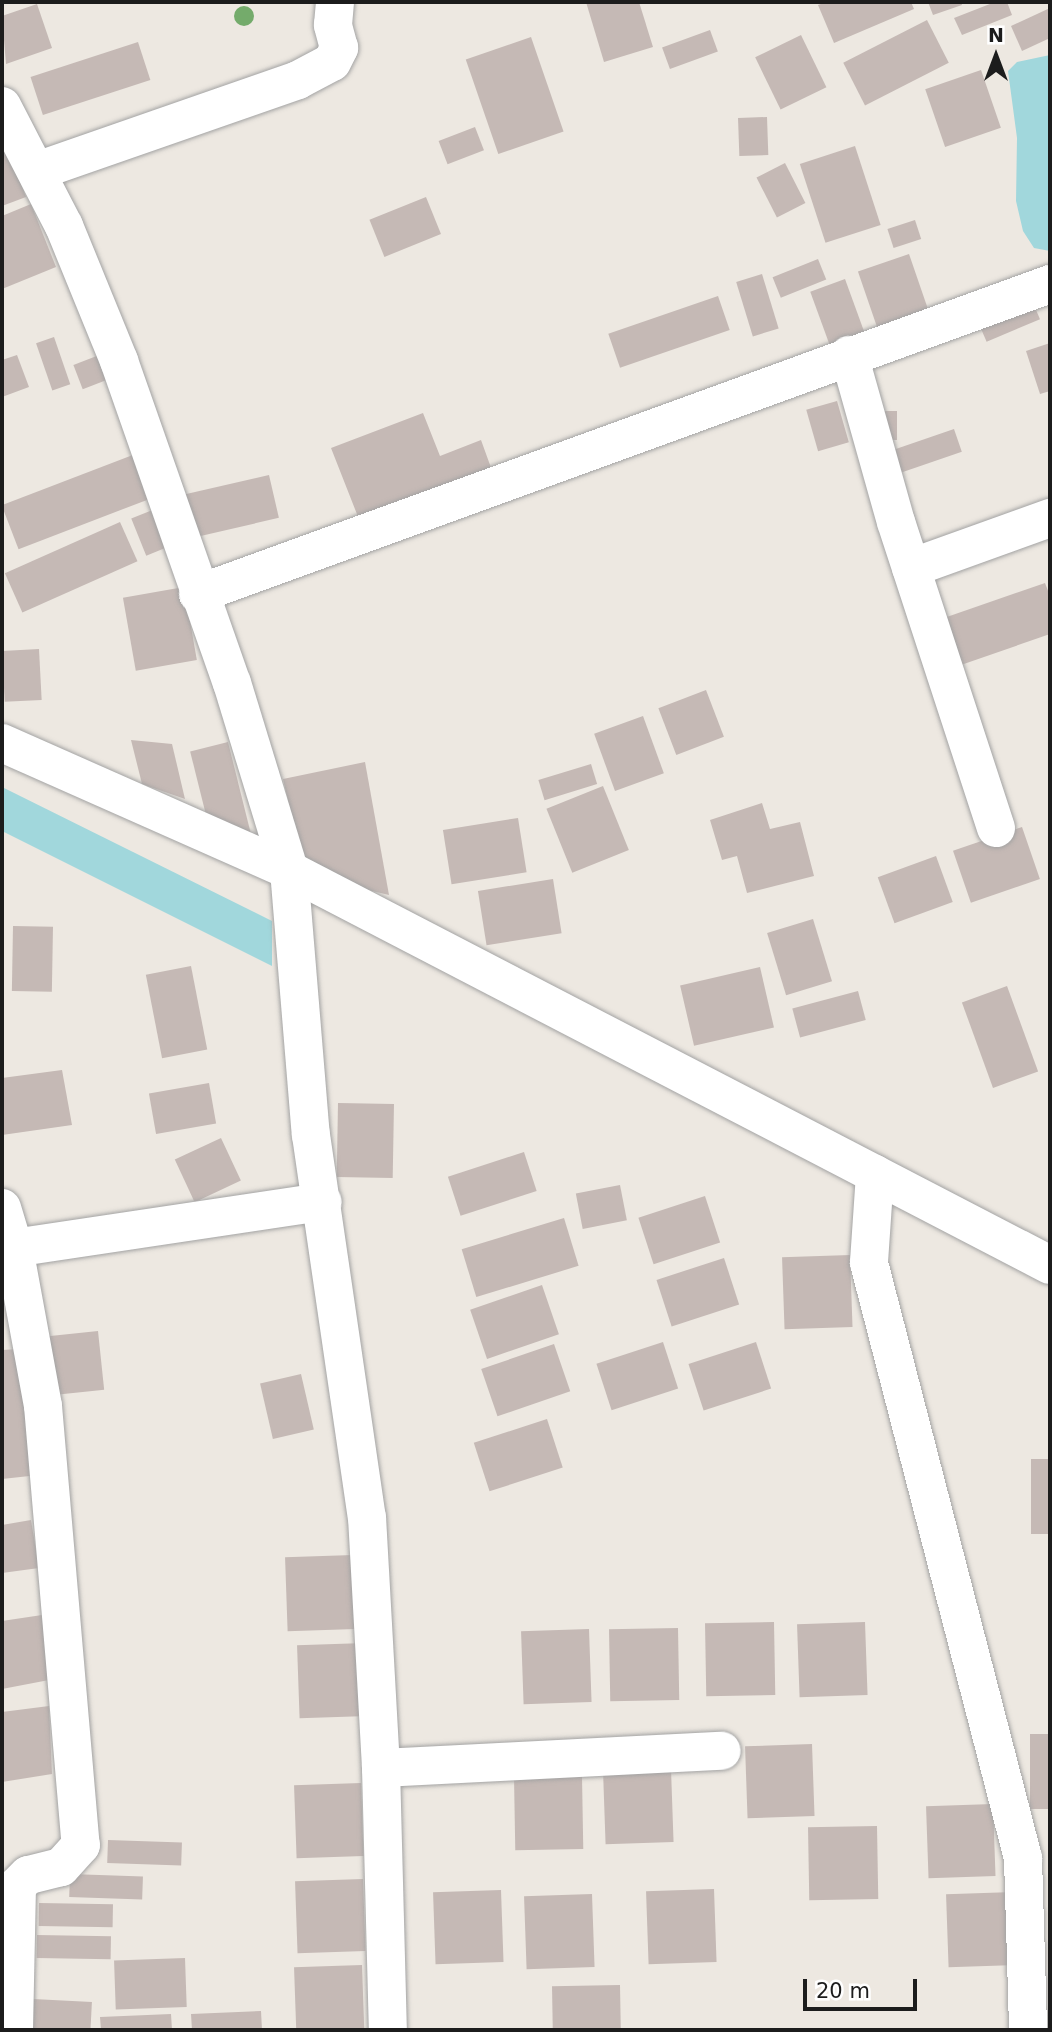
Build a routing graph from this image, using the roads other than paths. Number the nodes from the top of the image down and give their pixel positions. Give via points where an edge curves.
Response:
1 (335, 2) edge
2 (2, 106) edge
3 (37, 172) junction
4 (1050, 284) edge
5 (849, 355) junction
6 (1050, 518) edge
7 (911, 568) junction
8 (198, 594) junction
9 (2, 743) edge
10 (996, 828) dead end
11 (289, 870) junction
12 (875, 1174) junction
13 (323, 1202) junction
14 (2, 1208) edge
15 (14, 1248) junction
16 (1050, 1265) edge
17 (722, 1751) dead end
18 (381, 1768) junction
19 (14, 2030) edge
20 (388, 2030) edge
21 (1028, 2030) edge

1 - 3 street via 332,11 339,48 332,62 298,80
2 - 3 street
3 - 8 street via 119,361
4 - 5 street
5 - 7 street
5 - 8 street
6 - 7 street
7 - 10 street
8 - 11 street via 232,682
9 - 11 street
11 - 12 street
11 - 13 street via 311,1135
12 - 16 street
12 - 21 street via 869,1263 1023,1858
13 - 15 street
13 - 18 street via 367,1517
14 - 15 street
15 - 19 street via 44,1406 81,1845 61,1867 29,1875 17,1886
17 - 18 street
18 - 20 street

